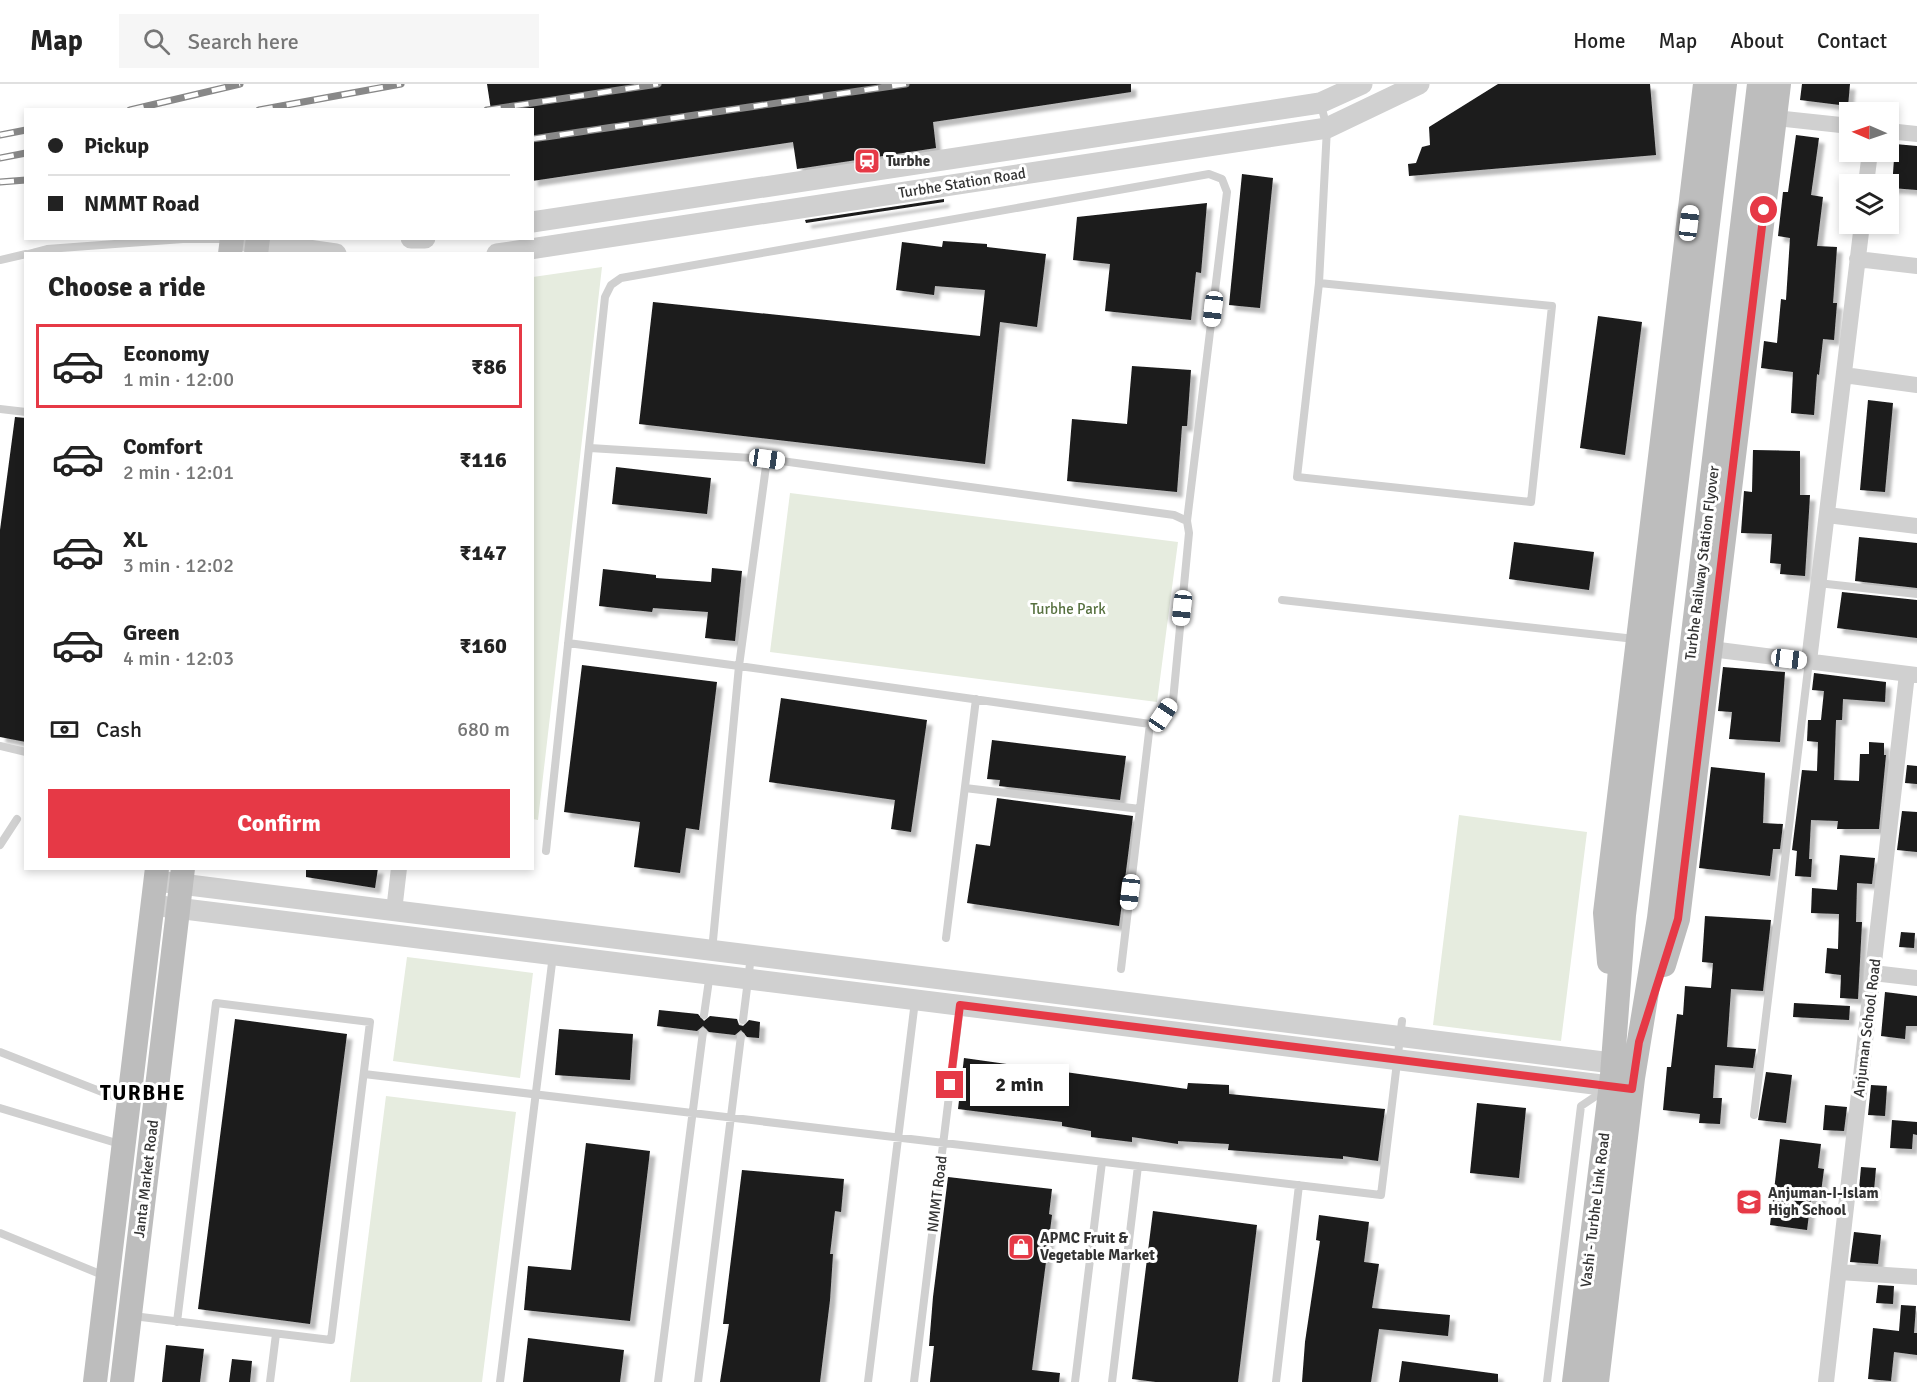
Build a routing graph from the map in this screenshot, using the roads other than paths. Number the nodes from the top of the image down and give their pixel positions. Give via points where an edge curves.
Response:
1 (1362, 84) edge
2 (1419, 84) edge
3 (1705, 84) edge
4 (1725, 84) edge
5 (1759, 84) edge
6 (1779, 84) edge
7 (1320, 103) junction
8 (1775, 118) junction
9 (1839, 125) edge
10 (1327, 128) junction
11 (1899, 132) edge
12 (1120, 134) junction
13 (1917, 134) edge
14 (1125, 159) junction
15 (860, 173) junction
16 (864, 198) junction
17 (591, 214) junction
18 (534, 222) edge
19 (1861, 234) edge
20 (595, 239) junction
21 (169, 240) edge
22 (236, 240) edge
23 (257, 245) edge
24 (35, 252) edge
25 (318, 252) edge
26 (509, 252) edge
27 (24, 255) edge
28 (1857, 259) junction
29 (0, 260) edge
30 (1917, 266) edge
31 (1319, 283) junction
32 (1844, 375) junction
33 (1917, 385) edge
34 (0, 409) edge
35 (24, 412) edge
36 (590, 448) junction
37 (767, 459) junction
38 (1827, 515) junction
39 (1187, 520) junction
40 (1917, 526) edge
41 (1818, 583) junction
42 (1917, 594) edge
43 (1282, 600) dead end
44 (1638, 640) junction
45 (568, 643) junction
46 (1711, 649) junction
47 (1809, 662) junction
48 (739, 666) junction
49 (1912, 674) edge
50 (976, 699) junction
51 (1150, 723) junction
52 (0, 746) edge
53 (24, 752) edge
54 (965, 788) junction
55 (1140, 809) junction
56 (17, 819) dead end
57 (0, 845) edge
58 (546, 851) dead end
59 (399, 870) edge
60 (155, 885) edge
61 (181, 887) edge
62 (394, 911) junction
63 (946, 938) dead end
64 (712, 951) junction
65 (553, 955) junction
66 (751, 956) junction
67 (1121, 969) dead end
68 (1873, 973) junction
69 (710, 974) junction
70 (1917, 978) edge
71 (748, 979) junction
72 (935, 979) junction
73 (923, 1001) junction
74 (960, 1005) junction
75 (1112, 1012) junction
76 (705, 1015) dead end
77 (743, 1020) dead end
78 (1401, 1029) junction
79 (703, 1032) dead end
80 (741, 1036) dead end
81 (1615, 1039) junction
82 (1639, 1042) junction
83 (0, 1052) edge
84 (1397, 1060) junction
85 (364, 1074) junction
86 (1623, 1076) junction
87 (536, 1095) junction
88 (129, 1102) junction
89 (0, 1108) edge
90 (692, 1113) junction
91 (1754, 1115) dead end
92 (731, 1118) junction
93 (898, 1138) junction
94 (943, 1143) junction
95 (124, 1145) junction
96 (1102, 1162) junction
97 (1138, 1166) junction
98 (1299, 1185) junction
99 (0, 1233) edge
100 (1839, 1272) junction
101 (1917, 1277) edge
102 (108, 1278) junction
103 (130, 1316) junction
104 (177, 1322) junction
105 (276, 1334) junction
106 (95, 1382) edge
107 (122, 1382) edge
108 (270, 1382) edge
109 (500, 1382) edge
110 (658, 1382) edge
111 (698, 1382) edge
112 (868, 1382) edge
113 (914, 1382) edge
114 (1075, 1382) edge
115 (1112, 1382) edge
116 (1276, 1382) edge
117 (1547, 1382) edge
118 (1574, 1382) edge
119 (1597, 1382) edge
120 (1826, 1382) edge

1 - 7 street, Turbhe Station Road
2 - 10 street, Turbhe Station Road
3 - 44 main road
4 - 81 main road via 1624,915
5 - 82 main road, Turbhe Railway Station Flyover via 1659,918
6 - 8 main road
7 - 10 lane
7 - 12 street, Turbhe Station Road
8 - 9 street
8 - 46 main road
10 - 14 street, Turbhe Station Road
10 - 31 lane
11 - 13 street
12 - 14 street
12 - 15 street, Turbhe Station Road
14 - 16 street, Turbhe Station Road
15 - 16 street
15 - 17 street, Turbhe Station Road
16 - 20 street, Turbhe Station Road
17 - 18 street, Turbhe Station Road
17 - 20 street
19 - 28 street
20 - 26 street, Turbhe Station Road
21 - 24 lane
22 - 23 street
23 - 25 street
27 - 29 lane
28 - 30 street
28 - 32 street
31 - 31 lane via 1298,477 1531,502 1552,306
32 - 33 street
32 - 38 street
34 - 35 lane
36 - 37 lane
36 - 39 lane via 605,297 611,285 621,278 1209,174 1222,179 1227,192
36 - 45 lane
37 - 39 lane via 1174,515
37 - 48 lane
38 - 40 street
38 - 41 street
39 - 51 lane via 1173,701 1163,715
41 - 42 lane
41 - 47 street
43 - 44 lane
44 - 81 main road via 1605,913
45 - 48 lane
45 - 58 lane
46 - 47 street
46 - 82 main road via 1678,919
47 - 49 street
47 - 91 lane
48 - 50 lane
48 - 64 lane
49 - 68 street, Anjuman School Road
50 - 51 lane
50 - 54 lane
51 - 55 lane
52 - 53 lane
54 - 55 lane
54 - 63 lane
55 - 67 lane
56 - 57 lane
59 - 62 street
60 - 61 street
60 - 88 main road, Janta Market Road
61 - 62 street
61 - 65 street
61 - 103 main road, Janta Market Road
62 - 64 street
64 - 66 street
64 - 69 lane
65 - 69 street
65 - 87 lane
66 - 71 lane
66 - 72 street
68 - 70 street
68 - 100 street, Anjuman School Road
69 - 71 street
69 - 76 lane
71 - 73 street
71 - 77 lane
72 - 73 lane
72 - 75 street
73 - 74 street
73 - 93 lane
74 - 75 street
74 - 94 lane, NMMT Road
75 - 78 street
75 - 84 street
78 - 84 lane
78 - 86 street
79 - 90 lane
80 - 92 lane
81 - 86 main road, Vashi - Turbhe Link Road
82 - 86 main road, Vashi - Turbhe Link Road
83 - 88 lane
84 - 86 street
84 - 98 lane via 1381,1195
85 - 87 lane
85 - 104 lane via 370,1022 216,1003
85 - 105 lane via 331,1340
86 - 117 lane via 1581,1106
86 - 118 main road, Vashi - Turbhe Link Road
86 - 119 main road, Vashi - Turbhe Link Road
87 - 90 lane
87 - 109 lane
88 - 95 main road, Janta Market Road
89 - 95 lane
90 - 92 lane
90 - 110 lane
92 - 93 lane
92 - 111 lane
93 - 94 lane
93 - 112 lane
94 - 96 lane
94 - 113 lane, NMMT Road
95 - 102 main road, Janta Market Road
96 - 97 lane
96 - 114 lane
97 - 98 lane
97 - 115 lane
98 - 116 lane
99 - 102 lane
100 - 101 street
100 - 120 street, Anjuman School Road
102 - 106 main road, Janta Market Road
103 - 104 lane
103 - 107 main road, Janta Market Road
104 - 105 lane
105 - 108 lane

